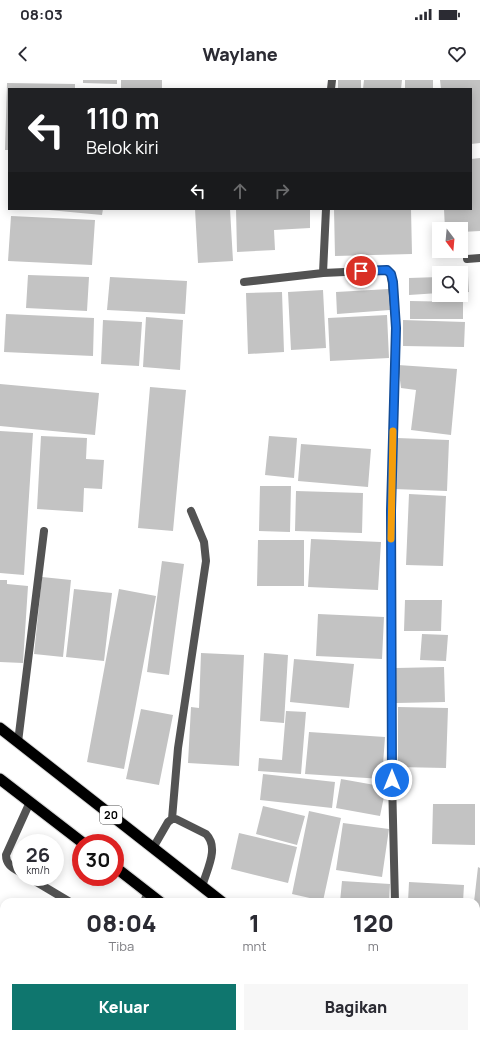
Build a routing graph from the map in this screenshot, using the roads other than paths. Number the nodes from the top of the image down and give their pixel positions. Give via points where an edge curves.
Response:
1 (326, 210) edge
2 (480, 258) edge
3 (467, 259) dead end
4 (323, 273) junction
5 (244, 282) dead end
6 (192, 511) dead end
7 (44, 532) dead end
8 (0, 728) edge
9 (18, 742) junction
10 (0, 779) edge
11 (30, 802) junction
12 (172, 819) junction
13 (16, 834) edge
14 (72, 834) edge
15 (12, 842) edge
16 (152, 848) junction
17 (12, 867) edge
18 (124, 876) edge
19 (43, 886) edge
20 (202, 887) junction
21 (146, 897) edge
22 (63, 898) edge
23 (217, 898) edge
24 (395, 898) edge

1 - 4 street
2 - 3 street
4 - 5 street
4 - 24 street via 387,270 393,282 396,328 391,511
6 - 12 street via 204,542 206,561 178,748
7 - 9 street
8 - 9 highway, 20
9 - 16 highway, 20
10 - 11 highway
11 - 13 street
11 - 14 highway
12 - 16 street
12 - 20 street via 210,838 213,851
15 - 17 street via 6,855 6,860
16 - 20 highway, 20
18 - 21 highway
19 - 22 street
20 - 23 highway, 20

